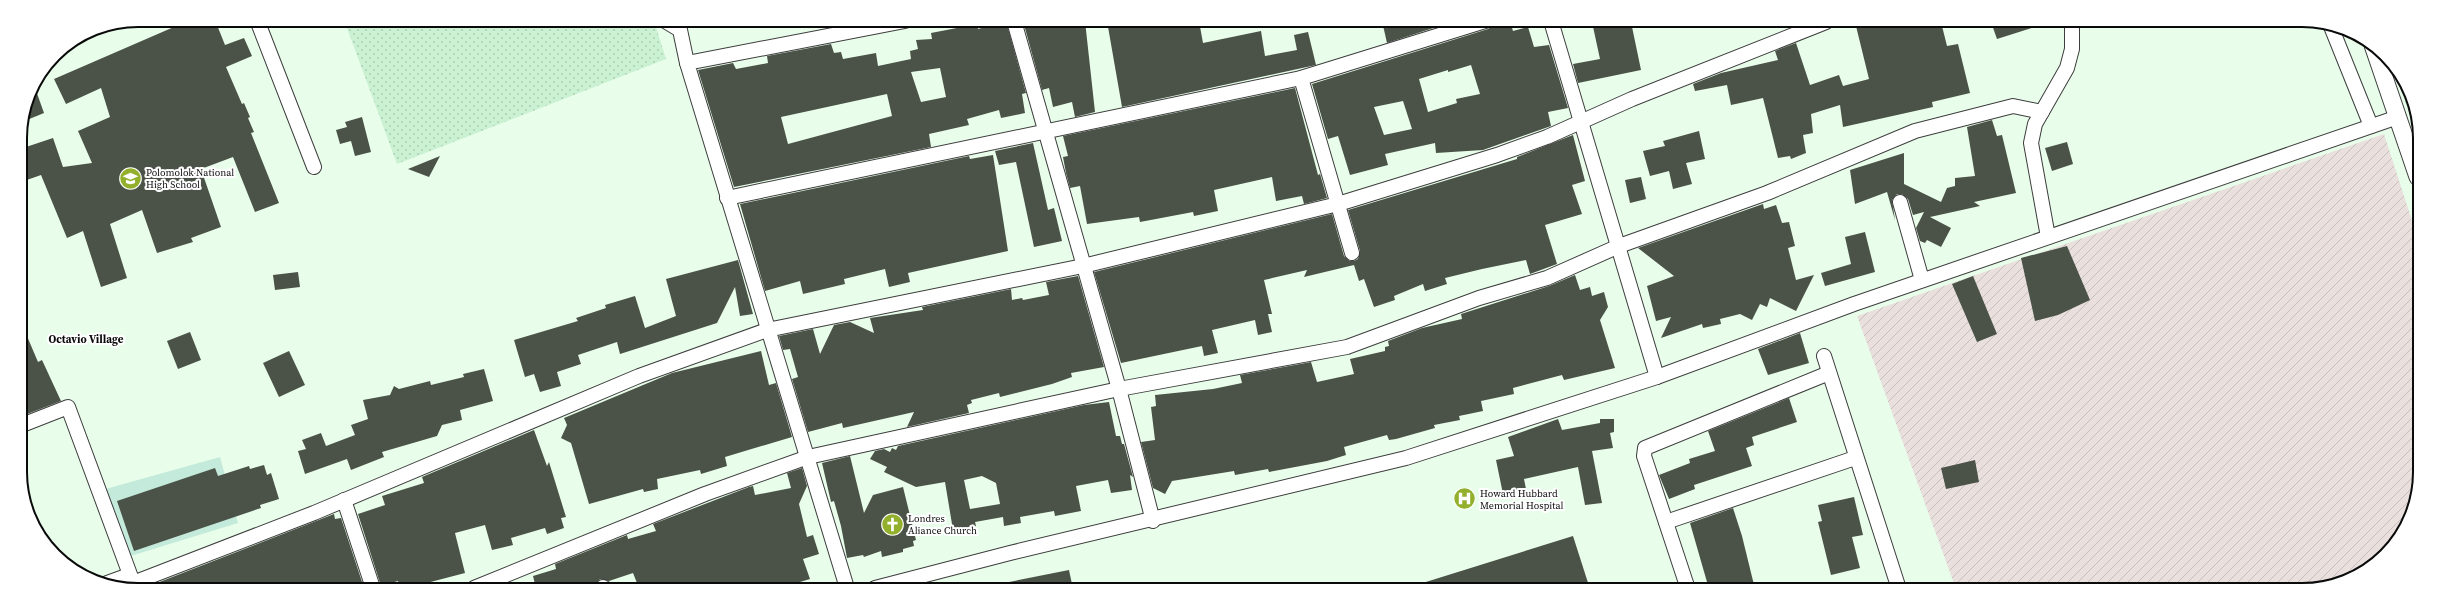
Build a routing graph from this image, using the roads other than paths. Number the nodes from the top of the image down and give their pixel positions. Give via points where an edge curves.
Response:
1 (260, 27) edge
2 (675, 27) edge
3 (872, 27) edge
4 (1016, 27) edge
5 (1466, 27) edge
6 (1551, 27) edge
7 (1813, 27) edge
8 (2072, 27) edge
9 (2333, 32) edge
10 (2377, 58) edge
11 (687, 62) junction
12 (1301, 78) junction
13 (2042, 112) junction
14 (2398, 117) junction
15 (1580, 123) junction
16 (2371, 126) junction
17 (1047, 131) junction
18 (2413, 162) edge
19 (314, 167) dead end
20 (727, 198) junction
21 (1900, 202) dead end
22 (1338, 204) junction
23 (2048, 237) junction
24 (1619, 246) junction
25 (1352, 253) dead end
26 (1083, 266) junction
27 (1922, 280) junction
28 (767, 330) junction
29 (1824, 356) dead end
30 (1829, 373) junction
31 (1657, 377) junction
32 (1119, 389) junction
33 (27, 424) edge
34 (808, 457) junction
35 (1855, 458) junction
36 (344, 500) junction
37 (1152, 521) junction
38 (1666, 522) junction
39 (133, 582) edge
40 (371, 583) edge
41 (486, 583) edge
42 (846, 583) edge
43 (893, 583) edge
44 (1686, 583) edge
45 (1896, 583) edge

1 - 19 street
2 - 11 street via 680,30
3 - 11 street
4 - 17 street
5 - 12 street
6 - 15 street
7 - 15 street via 1632,99
8 - 13 street via 2072,49 2067,68
9 - 16 street
10 - 14 street
11 - 20 street
12 - 17 street
12 - 22 street
13 - 23 street via 2032,131 2031,143
13 - 24 street via 2013,106 1916,131 1767,193
14 - 16 street
14 - 18 street
15 - 22 street via 1497,155
15 - 24 street
16 - 23 street
17 - 20 street
17 - 26 street
20 - 28 street
21 - 27 street
22 - 25 street
22 - 26 street
23 - 27 street
24 - 31 street
24 - 32 street via 1547,278 1478,298 1347,346
26 - 28 street
26 - 32 street
27 - 31 street
28 - 34 street
28 - 36 street via 576,402
29 - 30 street
30 - 35 street
30 - 38 street via 1645,448 1644,456
31 - 37 street via 1406,458
32 - 34 street
32 - 37 street
33 - 39 street via 68,407
34 - 41 street via 705,494
34 - 42 street
35 - 38 street
35 - 45 street
36 - 39 street
36 - 40 street
37 - 43 street
38 - 44 street

